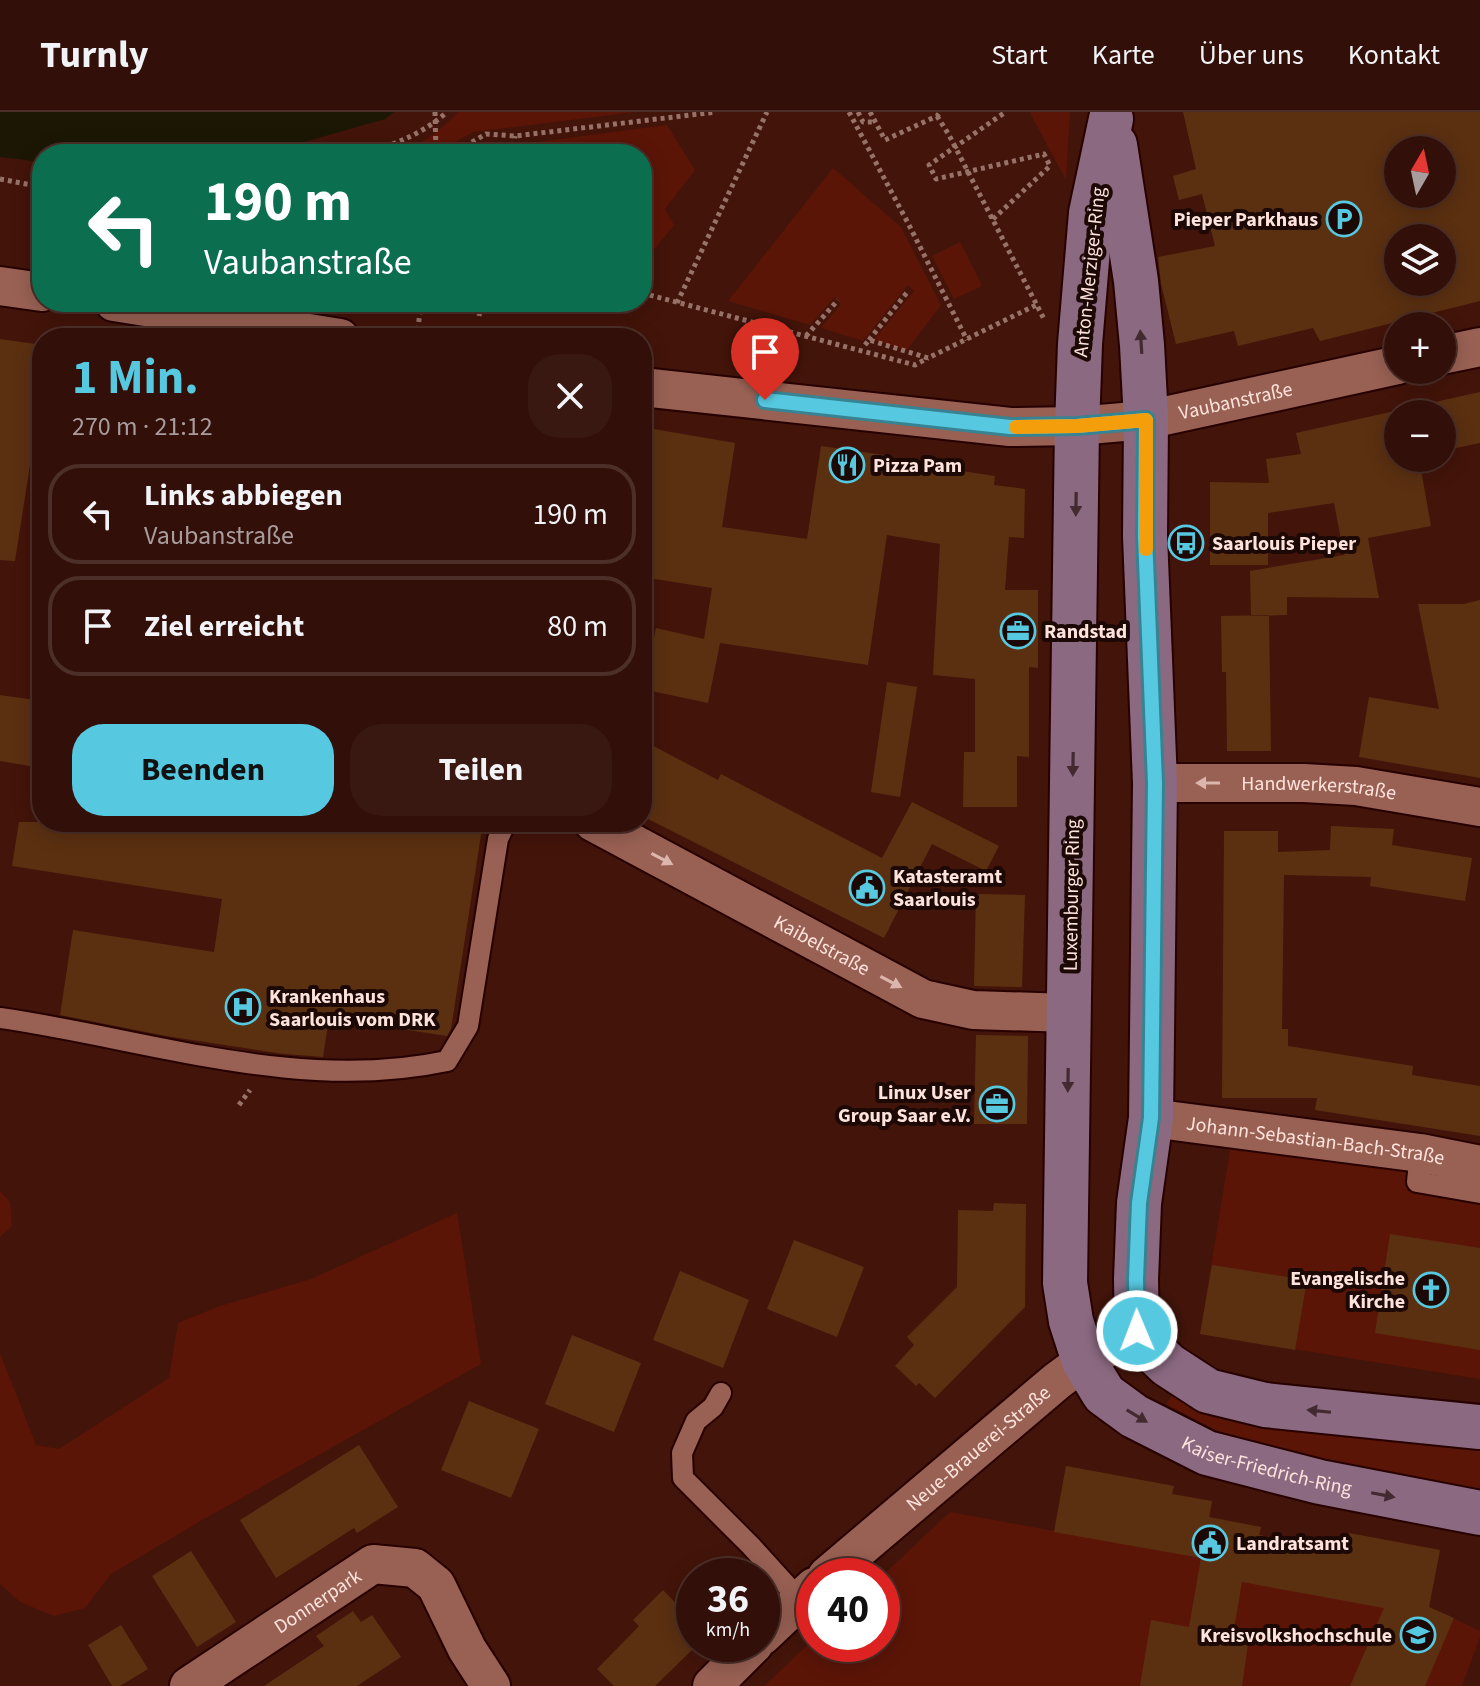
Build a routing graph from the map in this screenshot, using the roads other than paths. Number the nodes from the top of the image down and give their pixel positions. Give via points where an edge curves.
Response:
1 (1113, 114) edge
2 (0, 286) edge
3 (32, 291) edge
4 (151, 312) edge
5 (206, 327) edge
6 (1480, 347) edge
7 (1456, 352) edge
8 (1384, 368) edge
9 (652, 388) edge
10 (1146, 420) junction
11 (1077, 426) junction
12 (1155, 783) junction
13 (1480, 807) edge
14 (501, 832) edge
15 (612, 832) edge
16 (1069, 1013) junction
17 (0, 1018) edge
18 (1151, 1118) junction
19 (1420, 1153) junction
20 (1480, 1165) edge
21 (1480, 1193) edge
22 (1137, 1331) junction
23 (1084, 1361) junction
24 (721, 1393) dead end
25 (1480, 1427) edge
26 (1480, 1513) edge
27 (847, 1558) edge
28 (796, 1576) edge
29 (796, 1603) edge
30 (780, 1619) edge
31 (736, 1662) edge
32 (189, 1686) edge
33 (491, 1686) edge
34 (712, 1686) edge

10 -> 1 street, Anton-Merziger-Ring via 1136,281
1 - 11 street, Anton-Merziger-Ring via 1091,213
2 - 3 street
4 - 5 street
6 - 7 street
8 - 10 street, Vaubanstraße
9 - 11 street, Vaubanstraße via 1010,427
10 - 11 street, Vaubanstraße
10 - 12 street
11 -> 16 street, Luxemburger Ring
13 -> 12 street, Handwerkerstraße via 1356,786
12 - 18 street
14 - 17 lane via 468,1026 447,1061 375,1071 274,1067
15 -> 16 street, Kaibelstraße via 923,999 973,1010
16 -> 23 street, Luxemburger Ring via 1065,1283
18 - 19 street, Johann-Sebastian-Bach-Straße
18 - 22 street via 1139,1203
19 - 20 street, Johann-Sebastian-Bach-Straße
19 - 21 lane via 1417,1182
22 - 23 street, Neue-Brauerei-Straße
25 -> 22 street via 1265,1405 1208,1391 1168,1365
23 -> 26 street, Kaiser-Friedrich-Ring via 1104,1394 1134,1416 1207,1453 1320,1482
23 - 27 street, Neue-Brauerei-Straße
24 - 28 lane via 696,1421 682,1453 683,1478 751,1546
29 - 30 street, Neue-Brauerei-Straße
31 - 34 street
32 - 33 street, Donnerpark via 373,1564 415,1568 436,1585

